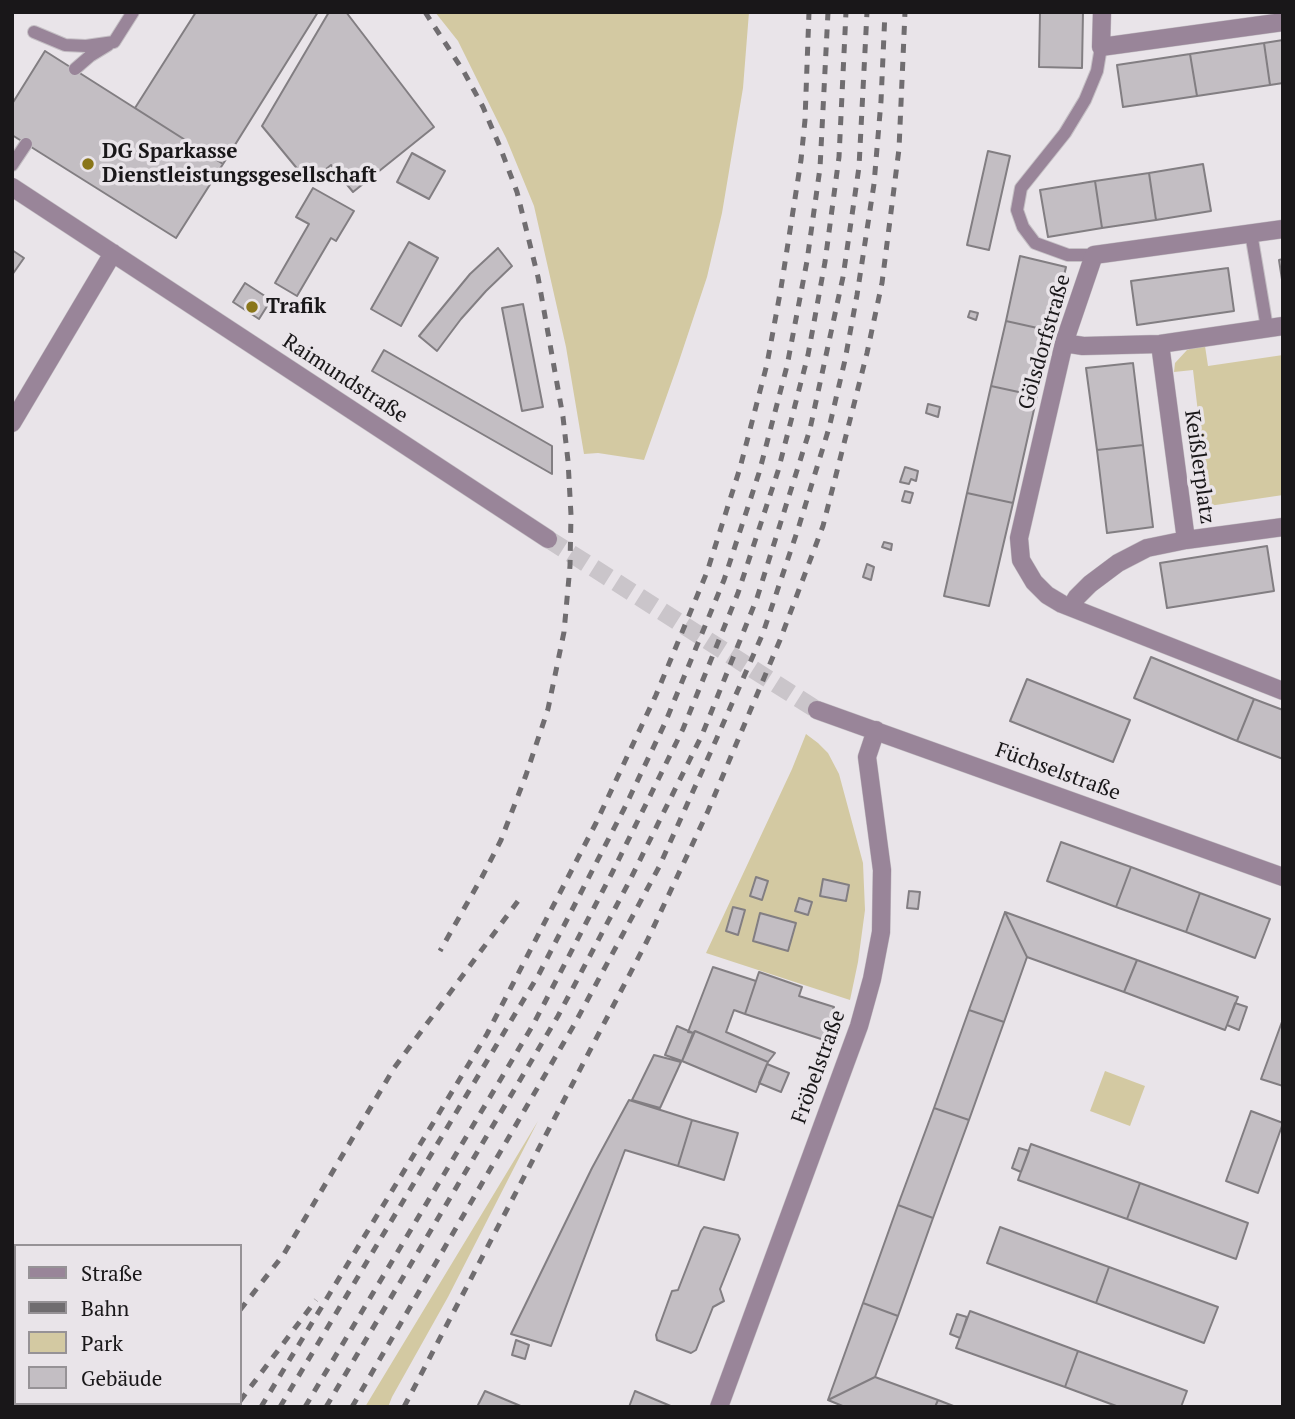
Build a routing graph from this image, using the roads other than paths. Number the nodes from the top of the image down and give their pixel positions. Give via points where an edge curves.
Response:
1 (133, 12) edge
2 (1102, 12) edge
3 (1283, 22) edge
4 (34, 32) dead end
5 (114, 42) junction
6 (1101, 47) junction
7 (75, 69) dead end
8 (26, 144) dead end
9 (12, 165) edge
10 (12, 187) edge
11 (1283, 229) edge
12 (1251, 233) junction
13 (113, 253) junction
14 (1094, 255) junction
15 (1275, 327) edge
16 (1064, 343) junction
17 (1160, 344) junction
18 (12, 423) edge
19 (1283, 527) edge
20 (548, 539) tunnel mouth
21 (1186, 540) junction
22 (1071, 607) junction
23 (1283, 691) edge
24 (817, 710) tunnel mouth
25 (876, 730) junction
26 (1283, 877) edge
27 (719, 1407) edge

1 - 5 lane
2 - 6 street
3 - 6 street
4 - 5 lane via 65,45
5 - 7 lane
6 - 14 lane via 1085,100 1021,188 1017,210 1035,243 1069,255
8 - 9 lane
10 - 13 street, Raimundstraße
11 - 12 street, Gölsdorfstraße
12 - 14 street, Gölsdorfstraße
12 - 15 lane
13 - 18 street
13 - 20 street, Raimundstraße
14 - 16 street, Gölsdorfstraße
15 - 17 street
16 - 17 street
16 - 22 street, Gölsdorfstraße via 1019,538 1021,560 1034,582
17 - 21 street, Keißlerplatz
19 - 21 street, Keißlerplatz
21 - 22 street via 1147,548 1118,564 1090,584
22 - 23 street
24 - 25 street, Füchselstraße
25 - 26 street, Füchselstraße
25 - 27 street, Fröbelstraße via 867,757 882,870 881,932 873,979

